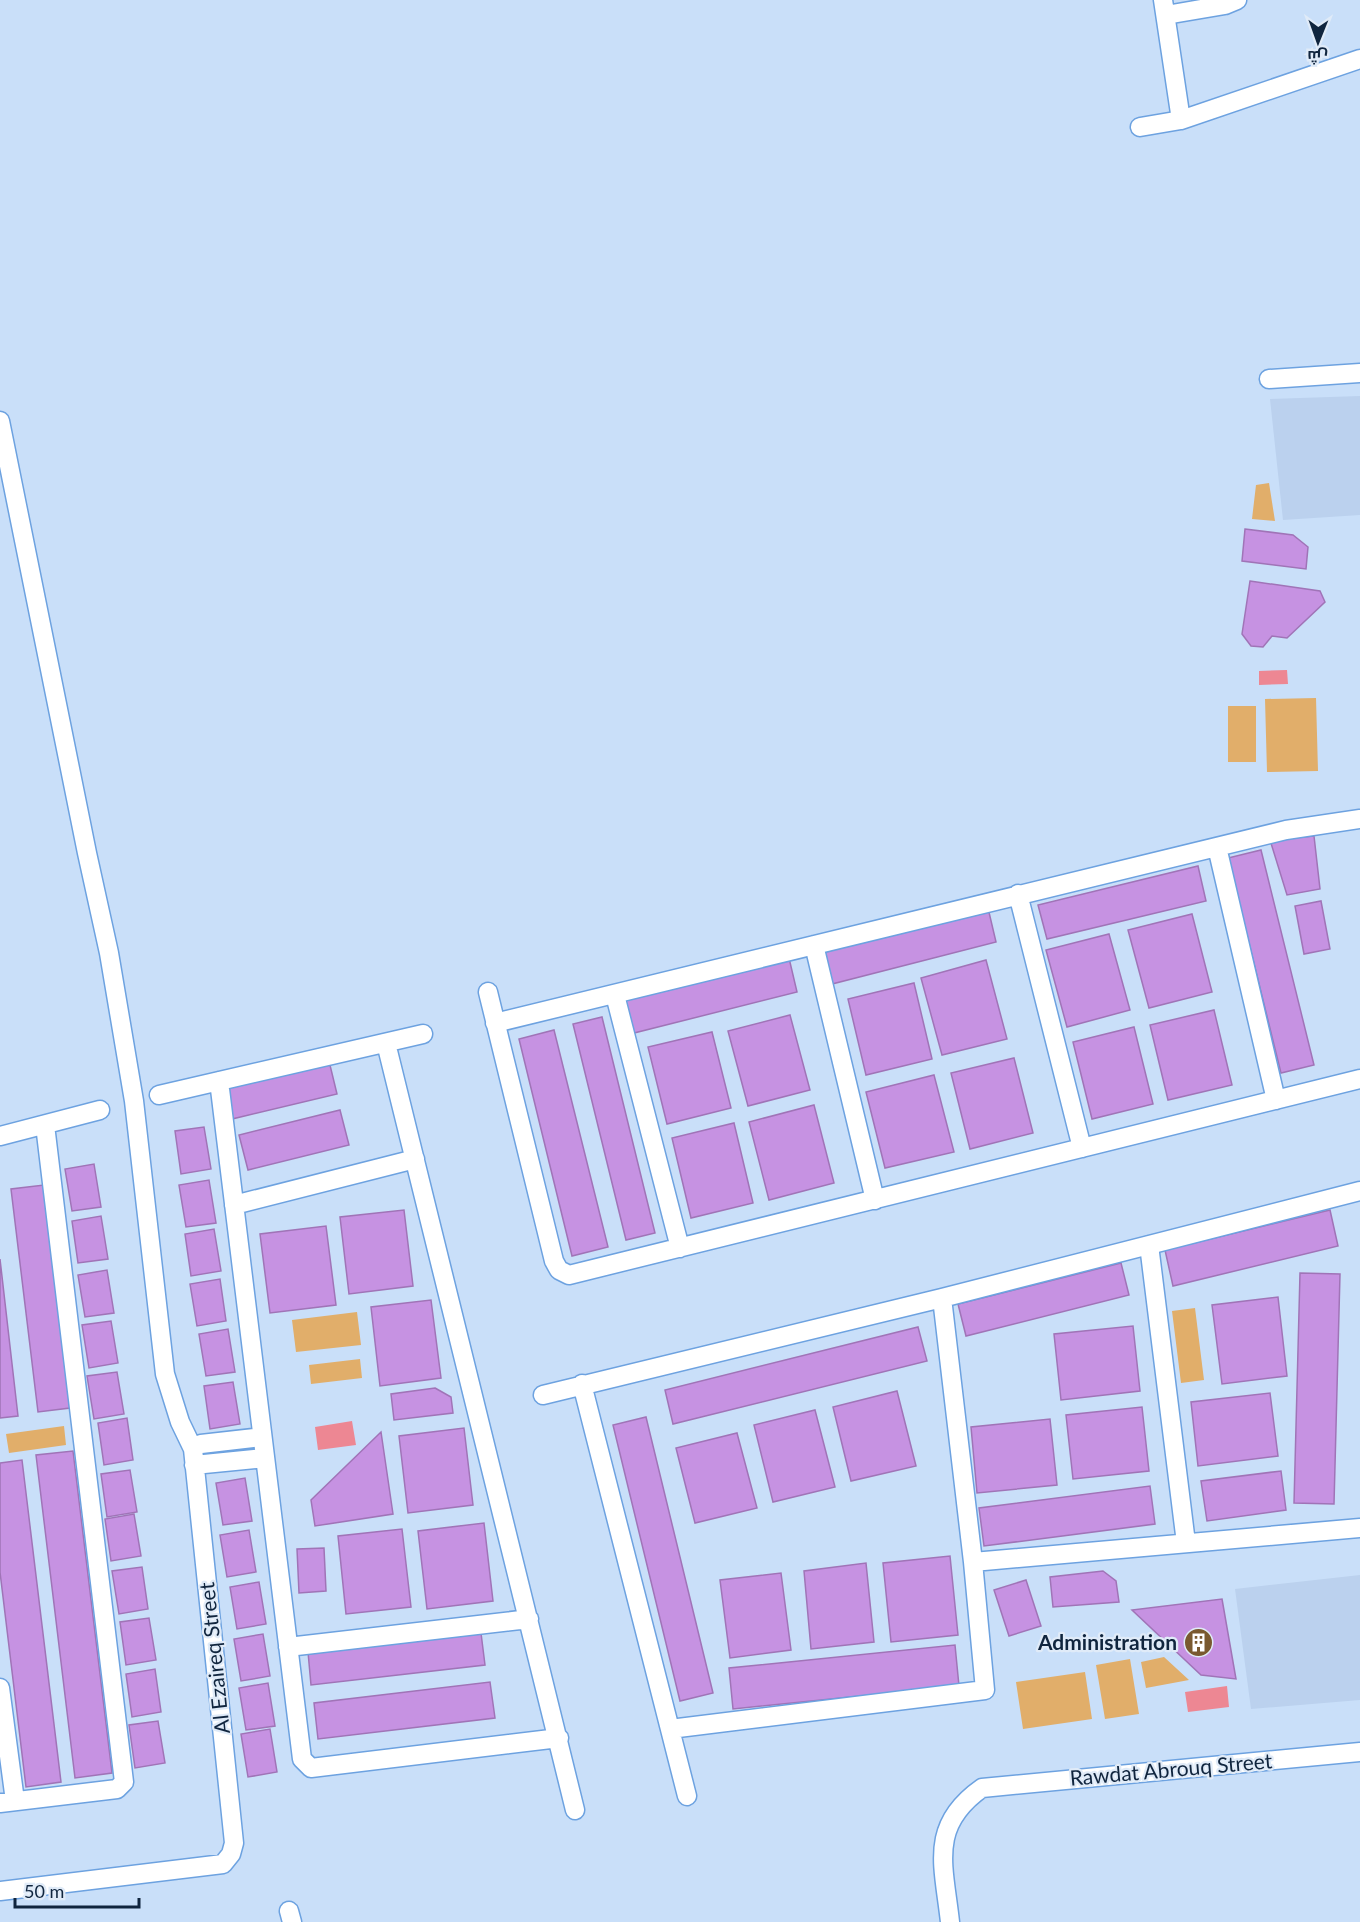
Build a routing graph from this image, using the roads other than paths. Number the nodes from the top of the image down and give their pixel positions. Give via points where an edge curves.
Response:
1 (1237, 0) edge
2 (1164, 8) edge
3 (1360, 59) edge
4 (1181, 120) junction
5 (1140, 127) dead end
6 (1360, 373) edge
7 (1269, 379) dead end
8 (0, 421) edge
9 (1360, 819) edge
10 (1217, 848) junction
11 (1018, 894) junction
12 (814, 945) junction
13 (488, 992) dead end
14 (615, 995) junction
15 (495, 1023) junction
16 (423, 1034) dead end
17 (386, 1043) junction
18 (1360, 1079) edge
19 (219, 1081) junction
20 (159, 1095) dead end
21 (1276, 1100) junction
22 (100, 1110) dead end
23 (45, 1125) junction
24 (0, 1136) edge
25 (1082, 1148) junction
26 (415, 1159) junction
27 (1360, 1191) edge
28 (875, 1200) junction
29 (234, 1205) junction
30 (1149, 1245) junction
31 (680, 1248) junction
32 (942, 1298) junction
33 (582, 1384) junction
34 (543, 1395) dead end
35 (262, 1437) junction
36 (194, 1457) junction
37 (265, 1458) junction
38 (1360, 1528) edge
39 (1186, 1543) junction
40 (973, 1562) junction
41 (529, 1619) junction
42 (288, 1647) junction
43 (0, 1689) edge
44 (670, 1729) junction
45 (559, 1738) junction
46 (1360, 1752) edge
47 (687, 1796) dead end
48 (8, 1802) edge
49 (575, 1810) dead end
50 (0, 1891) edge
51 (950, 1922) edge

1 - 2 street via 1225,5
2 - 4 street
3 - 4 street
4 - 5 street
6 - 7 street
8 - 36 street, Al Ezaireq Street via 110,953 134,1101 165,1374
9 - 10 street via 1286,830
10 - 11 street
10 - 21 street
11 - 12 street
11 - 25 street
12 - 14 street
12 - 28 street
13 - 15 street
14 - 15 street
14 - 31 street
15 - 31 street via 559,1270 569,1275
16 - 17 street
17 - 19 street
17 - 26 street
18 - 21 street
19 - 20 street
19 - 29 street
21 - 25 street
22 - 23 street
23 - 24 street
23 - 48 street via 124,1782 117,1789
25 - 28 street
26 - 29 street
26 - 41 street
27 - 30 street
28 - 31 street
29 - 35 street
30 - 32 street
30 - 39 street
32 - 33 street
32 - 40 street
33 - 34 street
33 - 44 street
35 - 36 street via 201,1444 195,1446
35 - 37 street
36 - 37 street
36 - 50 street, Al Ezaireq Street via 234,1843 231,1854 223,1864
37 - 42 street
38 - 39 street
39 - 40 street
40 - 44 street via 985,1690
41 - 42 street
41 - 45 street
42 - 45 street via 302,1759 311,1768
43 - 48 street
44 - 47 street
45 - 49 street
46 - 51 street, Rawdat Abrouq Street via 982,1788 961,1806 944,1839

